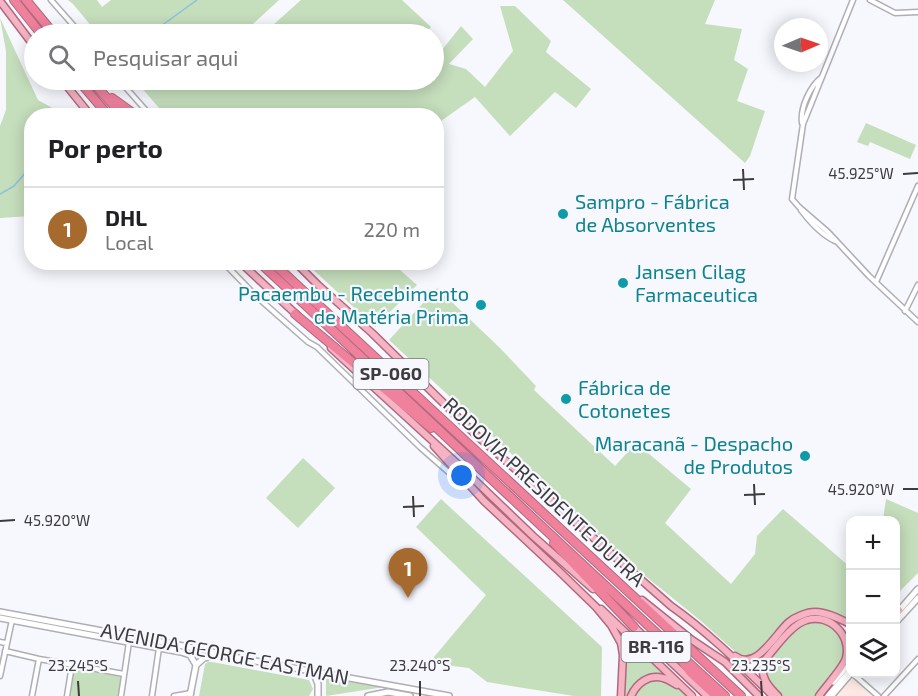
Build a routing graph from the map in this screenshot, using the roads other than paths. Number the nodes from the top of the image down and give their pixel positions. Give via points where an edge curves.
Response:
1 (14, 0) edge
2 (26, 0) edge
3 (51, 0) edge
4 (853, 0) edge
5 (870, 0) edge
6 (0, 1) edge
7 (918, 12) edge
8 (33, 24) edge
9 (46, 24) edge
10 (72, 24) edge
11 (24, 33) edge
12 (70, 90) edge
13 (87, 90) edge
14 (128, 90) edge
15 (101, 91) joint
16 (85, 108) edge
17 (102, 108) edge
18 (116, 108) edge
19 (125, 108) edge
20 (144, 108) edge
21 (918, 186) edge
22 (231, 270) edge
23 (248, 270) edge
24 (268, 270) edge
25 (281, 270) edge
26 (303, 270) edge
27 (876, 282) junction
28 (918, 285) edge
29 (905, 311) junction
30 (295, 314) junction
31 (918, 322) edge
32 (429, 438) junction
33 (465, 454) junction
34 (453, 476) dead end
35 (536, 521) junction
36 (569, 537) junction
37 (575, 588) junction
38 (918, 589) edge
39 (916, 600) edge
40 (900, 609) edge
41 (0, 612) edge
42 (0, 618) edge
43 (900, 618) edge
44 (12, 620) junction
45 (846, 622) edge
46 (634, 627) junction
47 (0, 642) edge
48 (129, 642) junction
49 (6, 644) junction
50 (159, 648) junction
51 (673, 648) junction
52 (724, 649) junction
53 (5, 651) junction
54 (222, 655) junction
55 (39, 659) junction
56 (918, 659) edge
57 (72, 665) junction
58 (196, 665) junction
59 (846, 667) edge
60 (313, 671) junction
61 (124, 674) junction
62 (0, 676) edge
63 (847, 678) edge
64 (858, 678) edge
65 (685, 690) junction
66 (190, 694) edge
67 (387, 694) edge
68 (32, 696) edge
69 (67, 696) edge
70 (121, 696) edge
71 (152, 696) edge
72 (174, 696) edge
73 (318, 696) edge
74 (368, 696) edge
75 (410, 696) edge
76 (449, 696) edge
77 (621, 696) edge
78 (631, 696) edge
79 (692, 696) edge
80 (707, 696) edge
81 (716, 696) edge
82 (725, 696) edge
83 (741, 696) edge
84 (759, 696) edge
85 (773, 696) edge
86 (778, 696) edge
87 (820, 696) edge
88 (830, 696) edge
89 (878, 696) edge
90 (884, 696) edge

1 - 8 highway
2 - 9 highway
3 - 10 street
4 - 27 street via 805,110 792,199
5 - 7 street via 895,13
6 - 11 main road
12 - 16 main road
13 - 17 highway
14 - 20 street
15 - 18 highway
15 - 19 highway
21 - 27 street
22 - 34 street
23 - 30 main road
24 - 33 highway, RODOVIA PRESIDENTE DUTRA / SP-060
25 - 36 highway, RODOVIA PRESIDENTE DUTRA / SP-060
26 - 52 main road via 474,433
27 - 29 street
28 - 29 street
29 - 31 street
30 - 32 main road
30 - 33 highway
32 - 37 main road via 484,501
32 - 46 main road, RODOVIA PRESIDENTE DUTRA / BR-116
33 - 35 highway, RODOVIA PRESIDENTE DUTRA / SP-060
35 - 46 highway
35 - 51 highway, RODOVIA PRESIDENTE DUTRA / SP-060
36 - 83 highway, RODOVIA PRESIDENTE DUTRA / SP-060
36 - 84 main road, RODOVIA PRESIDENTE DUTRA / BR-116 via 645,603 725,662
37 - 65 main road via 610,615
37 - 77 main road via 596,607 621,643
38 - 40 main road
39 - 43 main road
41 - 54 main road, AVENIDA GEORGE EASTMAN
42 - 44 main road, AVENIDA GEORGE EASTMAN
44 - 48 main road, AVENIDA GEORGE EASTMAN
44 - 49 street
45 - 52 main road via 813,612 789,622 750,660 740,660
46 - 80 main road, RODOVIA PRESIDENTE DUTRA / BR-116
47 - 49 street
48 - 50 main road, AVENIDA GEORGE EASTMAN
48 - 61 street
49 - 53 street
50 - 58 main road, AVENIDA GEORGE EASTMAN via 190,655
50 - 71 street
51 - 81 highway via 690,672
51 - 82 highway, RODOVIA PRESIDENTE DUTRA / SP-060
52 - 85 main road
53 - 55 street
53 - 62 street
54 - 58 main road via 204,658
54 - 60 main road, AVENIDA GEORGE EASTMAN
55 - 57 street
55 - 68 street
56 - 90 street
57 - 61 street
57 - 69 street
58 - 66 main road
59 - 87 main road
60 - 73 main road
60 - 76 main road, AVENIDA GEORGE EASTMAN
61 - 70 street
63 - 88 main road
64 - 89 street
65 - 78 main road via 653,677 638,685
65 - 79 main road
66 - 72 street
67 - 74 main road, AVENIDA GEORGE EASTMAN
67 - 75 main road, AVENIDA GEORGE EASTMAN
86 - 87 main road via 764,680 763,662 795,626 807,620 832,622 839,628 847,649 846,659

